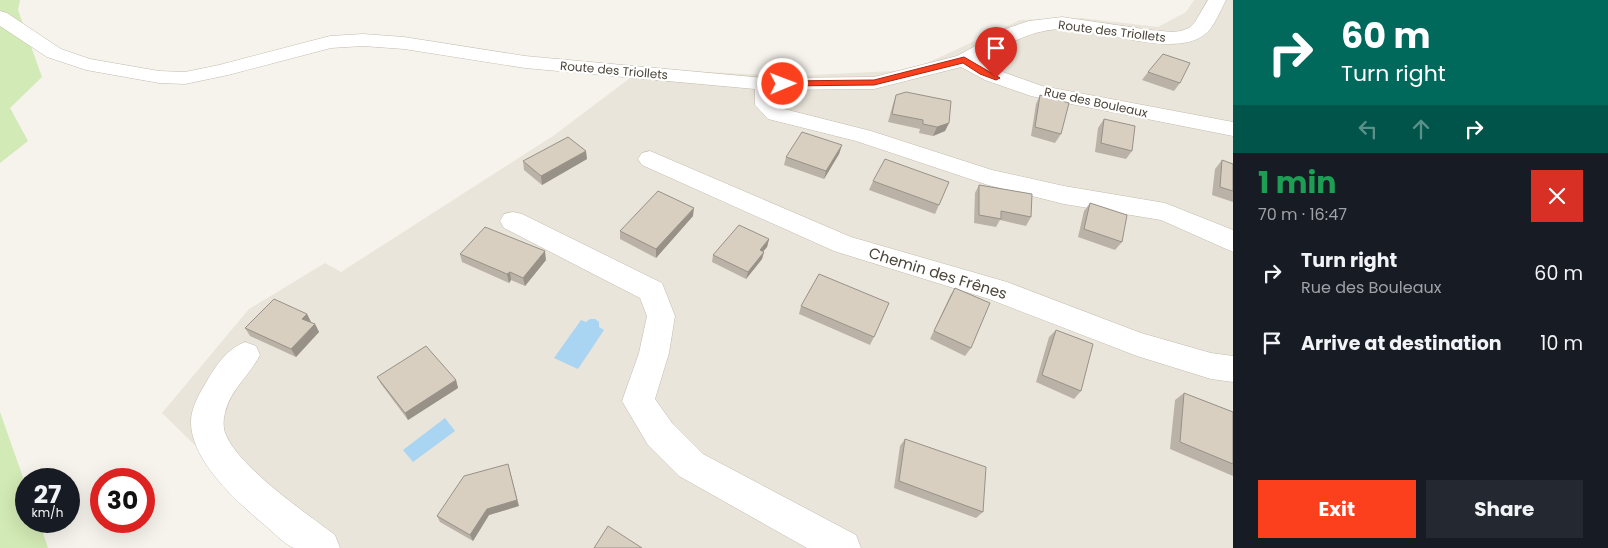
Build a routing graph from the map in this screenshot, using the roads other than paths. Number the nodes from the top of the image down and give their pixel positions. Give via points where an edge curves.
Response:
1 (1217, 0) edge
2 (0, 17) edge
3 (964, 60) junction
4 (765, 84) junction
5 (1233, 129) edge
6 (650, 159) dead end
7 (514, 221) dead end
8 (1233, 242) edge
9 (245, 355) dead end
10 (1233, 369) edge
11 (322, 548) edge
12 (843, 548) edge

1 - 3 street, Route des Triollets via 1203,25 1185,36 1172,38 1045,24 1015,32
2 - 4 street, Route des Triollets via 54,53 86,64 159,77 185,78 330,42 363,40 404,43 525,62
3 - 4 street, Route des Triollets via 874,83
3 - 5 street, Rue des Bouleaux via 1009,83 1063,97
4 - 8 street via 766,105 776,114 863,136 988,177 1064,195 1165,212
6 - 10 street, Chemin des Frênes via 843,244 997,290 1137,344 1211,366
7 - 12 street via 652,290 661,316 654,352 638,401 660,434 691,465
9 - 11 street via 228,374 214,398 207,421 208,438 236,476

